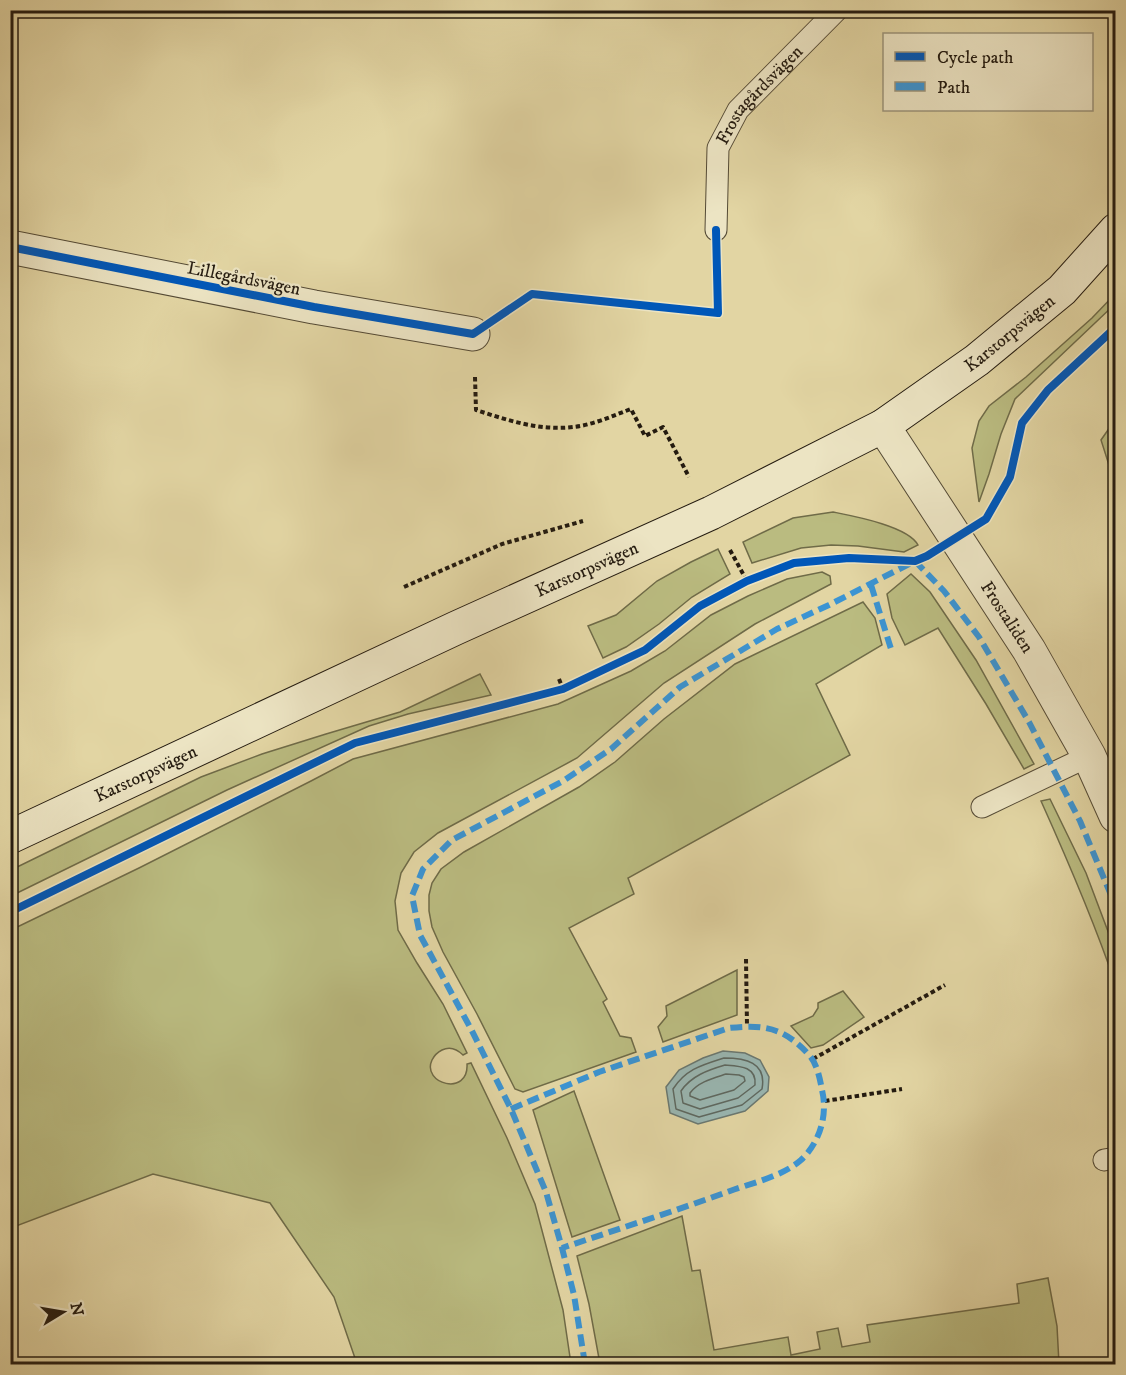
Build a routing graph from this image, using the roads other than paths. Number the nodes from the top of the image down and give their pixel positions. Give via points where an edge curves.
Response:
1 (837, 10) edge
2 (716, 230) dead end
3 (1116, 230) edge
4 (10, 247) edge
5 (473, 334) road end
6 (883, 426) junction
7 (1089, 756) junction
8 (982, 807) dead end
9 (1116, 816) edge
10 (10, 837) edge

1 - 2 lane, Frostagårdsvägen via 738,110 718,148
3 - 6 main road, Karstorpsvägen via 1062,290 977,360
4 - 5 main road, Lillegårdsvägen
6 - 7 main road, Frostaliden via 1029,650
6 - 10 main road, Karstorpsvägen via 711,513
7 - 8 lane
7 - 9 main road, Frostaliden

